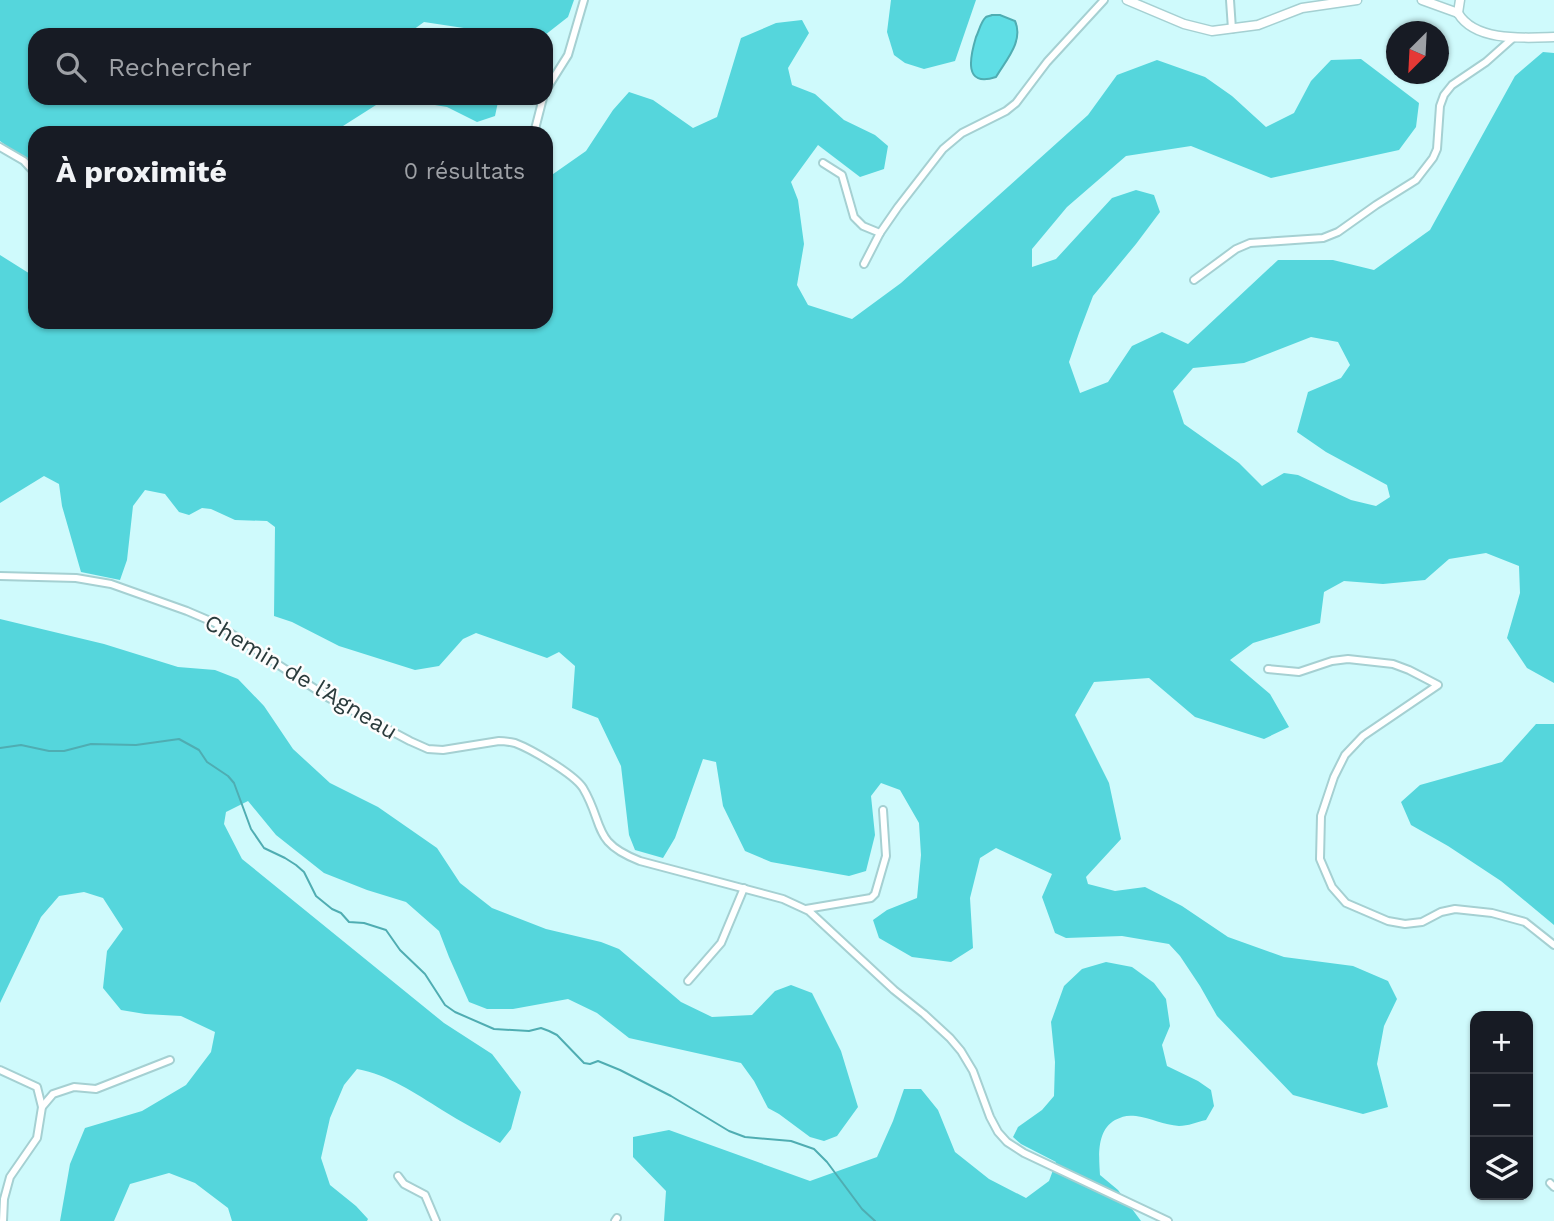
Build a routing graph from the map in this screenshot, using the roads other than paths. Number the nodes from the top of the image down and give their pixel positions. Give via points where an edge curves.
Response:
1 (584, 0) edge
2 (1104, 0) edge
3 (1127, 0) edge
4 (1230, 0) edge
5 (1357, 0) edge
6 (1422, 0) edge
7 (1460, 0) edge
8 (1458, 13) junction
9 (1231, 29) junction
10 (1554, 37) edge
11 (1513, 38) junction
12 (553, 79) edge
13 (541, 105) edge
14 (536, 126) edge
15 (0, 147) edge
16 (823, 163) dead end
17 (28, 165) edge
18 (880, 233) junction
19 (864, 264) dead end
20 (1194, 279) dead end
21 (0, 576) edge
22 (1268, 669) dead end
23 (883, 810) dead end
24 (744, 888) junction
25 (806, 909) junction
26 (1554, 945) edge
27 (688, 981) dead end
28 (170, 1060) dead end
29 (0, 1070) edge
30 (42, 1107) junction
31 (398, 1177) dead end
32 (3, 1221) edge
33 (436, 1221) edge
34 (1168, 1221) edge

1 - 12 street via 568,55
2 - 18 street via 1011,108 961,133 943,149
3 - 9 main road via 1202,29
4 - 9 street
5 - 9 main road via 1302,8 1258,25
6 - 8 main road
7 - 8 main road
8 - 11 main road via 1466,25
10 - 11 main road
11 - 20 street via 1444,95 1437,149 1416,180 1338,232 1322,238 1250,243
13 - 14 street
15 - 17 street
16 - 18 street via 842,175 858,222
18 - 19 street
21 - 24 street, Chemin de l’Agneau via 111,584 187,611 215,623 330,698 428,749 491,741 514,743 575,778 601,834 620,852
22 - 26 street via 1299,672 1348,659 1394,664 1438,685 1363,736 1345,755 1334,777 1321,816 1320,859 1332,887 1346,903 1405,924 1455,909 1492,913 1525,922
23 - 25 street via 886,856 875,894
24 - 25 street, Chemin de l’Agneau
24 - 27 street via 719,947
25 - 34 street, Chemin de l’Agneau via 950,1038 973,1071 990,1117 1007,1142
28 - 30 street via 96,1089 75,1087 53,1094
29 - 30 street via 37,1087
30 - 32 street via 37,1138 10,1177
31 - 33 street via 425,1195

